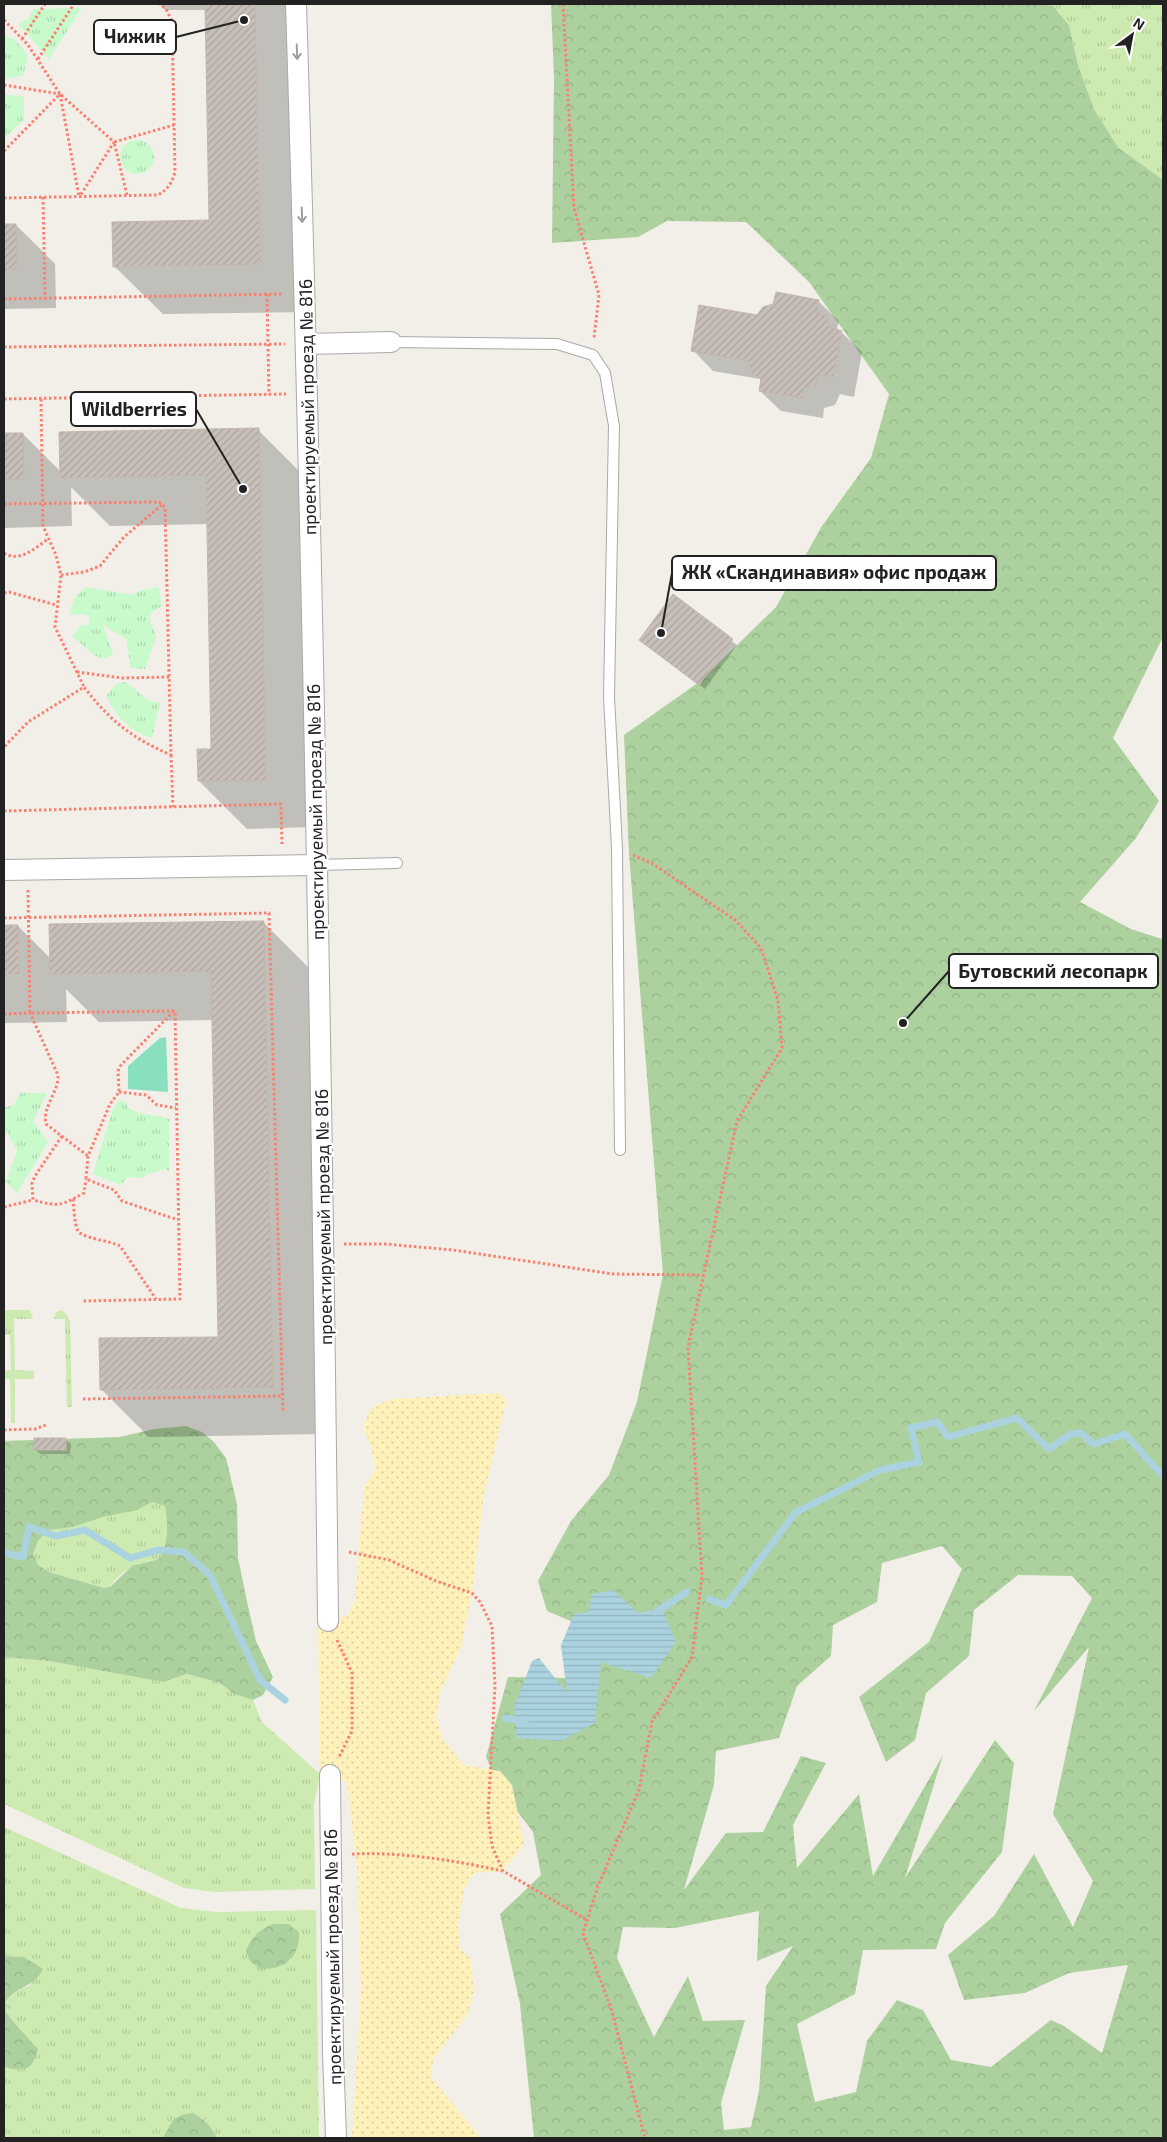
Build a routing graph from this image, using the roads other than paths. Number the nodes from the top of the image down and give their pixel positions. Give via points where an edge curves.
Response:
1 (296, 4) edge
2 (390, 342) joint
3 (306, 344) junction
4 (397, 863) dead end
5 (316, 865) junction
6 (4, 870) edge
7 (620, 1150) dead end
8 (328, 1621) road end
9 (330, 1775) road end
10 (336, 2138) edge

1 -> 3 street, проектируемый проезд № 816
2 - 3 street
2 - 7 lane via 557,344 593,354 605,373 614,426 610,697 617,848
3 - 5 street, проектируемый проезд № 816
4 - 5 lane
5 - 6 street
5 - 8 street, проектируемый проезд № 816
9 - 10 street, проектируемый проезд № 816

